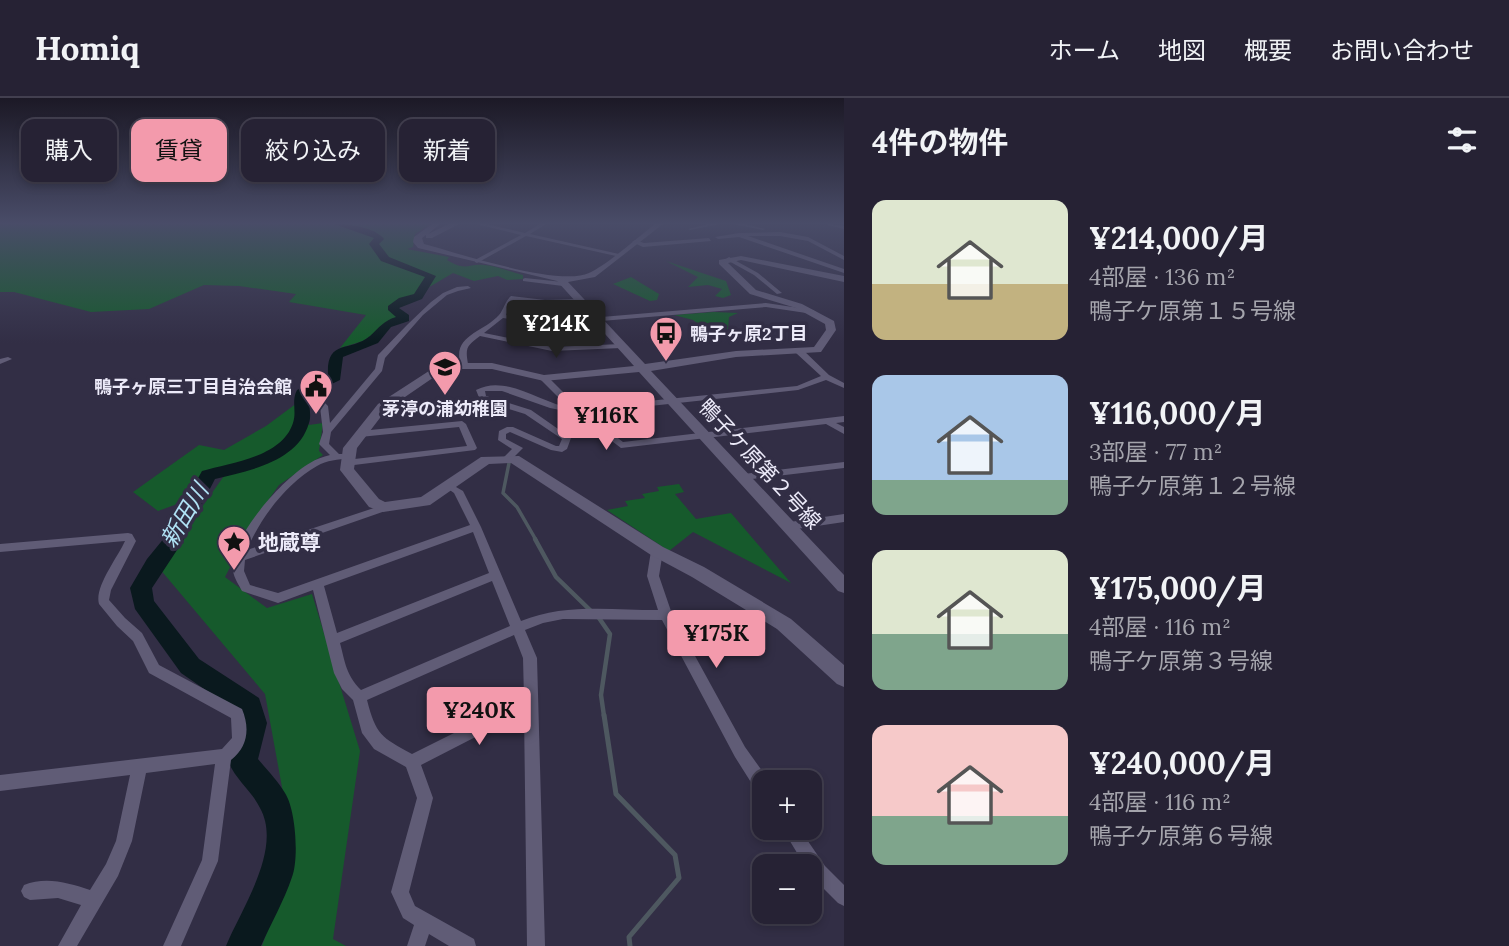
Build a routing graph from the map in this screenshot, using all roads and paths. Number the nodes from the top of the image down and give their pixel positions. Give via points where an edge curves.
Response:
1 (487, 264) edge
2 (606, 264) edge
3 (724, 264) edge
4 (737, 264) edge
5 (766, 264) edge
6 (822, 264) edge
7 (844, 271) edge
8 (525, 279) dead end
9 (844, 279) edge
10 (561, 282) junction
11 (468, 288) dead end
12 (779, 293) dead end
13 (578, 300) junction
14 (813, 312) junction
15 (502, 316) junction
16 (596, 319) junction
17 (478, 334) junction
18 (621, 346) junction
19 (799, 351) junction
20 (464, 364) junction
21 (642, 368) junction
22 (826, 377) junction
23 (544, 378) junction
24 (844, 386) edge
25 (672, 401) junction
26 (320, 402) dead end
27 (577, 411) junction
28 (844, 419) edge
29 (827, 421) junction
30 (844, 430) edge
31 (327, 432) junction
32 (360, 434) junction
33 (705, 436) junction
34 (508, 458) junction
35 (343, 459) junction
36 (844, 465) edge
37 (744, 477) junction
38 (449, 486) junction
39 (387, 507) junction
40 (844, 518) edge
41 (790, 526) junction
42 (476, 527) junction
43 (0, 548) edge
44 (657, 551) junction
45 (240, 557) junction
46 (496, 576) junction
47 (318, 585) junction
48 (844, 586) edge
49 (666, 615) junction
50 (518, 627) junction
51 (332, 641) junction
52 (844, 678) edge
53 (359, 697) junction
54 (531, 701) junction
55 (224, 756) junction
56 (412, 762) junction
57 (139, 768) junction
58 (752, 770) edge
59 (0, 783) edge
60 (798, 840) edge
61 (30, 891) dead end
62 (844, 897) edge
63 (94, 900) junction
64 (425, 921) junction
65 (67, 946) edge
66 (172, 946) edge
67 (416, 946) edge
68 (467, 946) edge
69 (536, 946) edge

1 - 10 street
2 - 10 street via 592,275
3 - 14 street via 753,292
4 - 12 street
5 - 9 street
6 - 7 street
8 - 10 street
10 - 13 street, 鴨子ケ原第２号線
11 - 31 street via 441,296 409,326
13 - 15 street via 511,298
13 - 16 street, 鴨子ケ原第２号線
14 - 16 street via 766,305
14 - 19 street via 830,323 831,330 817,350
15 - 16 street via 554,323
15 - 17 street
16 - 18 street, 鴨子ケ原第２号線
17 - 18 street via 552,349
17 - 20 street via 464,345
18 - 21 street, 鴨子ケ原第２号線
19 - 21 street via 736,354
19 - 22 street
20 - 23 street
20 - 32 street via 436,371 382,407
21 - 23 street
21 - 25 street, 鴨子ケ原第２号線
22 - 24 street
22 - 25 street via 798,388
23 - 27 street
25 - 27 street
25 - 33 street, 鴨子ケ原第２号線
26 - 31 street
27 - 33 street via 621,445
27 - 34 street via 560,411 515,391 481,390 483,398 528,412 567,438 562,449 554,448 510,429 502,433 502,440 518,448
28 - 29 street
29 - 30 street
29 - 33 street
31 - 35 street via 324,444
32 - 35 street
32 - 35 street via 462,424 472,449
33 - 37 street, 鴨子ケ原第２号線
34 - 38 street via 486,460
34 - 44 street
35 - 39 street via 374,503
35 - 45 street via 315,464 288,484 259,521
36 - 37 street
37 - 41 street, 鴨子ケ原第２号線
38 - 39 street via 425,501
38 - 42 street via 458,491
39 - 45 street
40 - 41 street
41 - 48 street, 鴨子ケ原第２号線
42 - 46 street
42 - 47 street
43 - 55 street via 128,537 131,541 103,601 138,637 154,669 237,714 240,738 235,749
44 - 49 street via 653,576
44 - 52 street via 784,624
45 - 47 street via 238,571 246,588 278,598
46 - 50 street
46 - 51 street
47 - 51 street
49 - 50 street via 541,618
49 - 58 street
50 - 53 street
50 - 54 street via 530,658
51 - 53 street via 347,685
53 - 56 street via 367,728 379,744
54 - 56 street
54 - 69 street
55 - 57 street
55 - 66 street via 211,861
56 - 64 street via 425,798 400,892 409,912
57 - 59 street
57 - 63 street via 124,841
60 - 62 street via 819,872
61 - 63 street via 58,889
63 - 65 street
64 - 67 street
64 - 68 street

